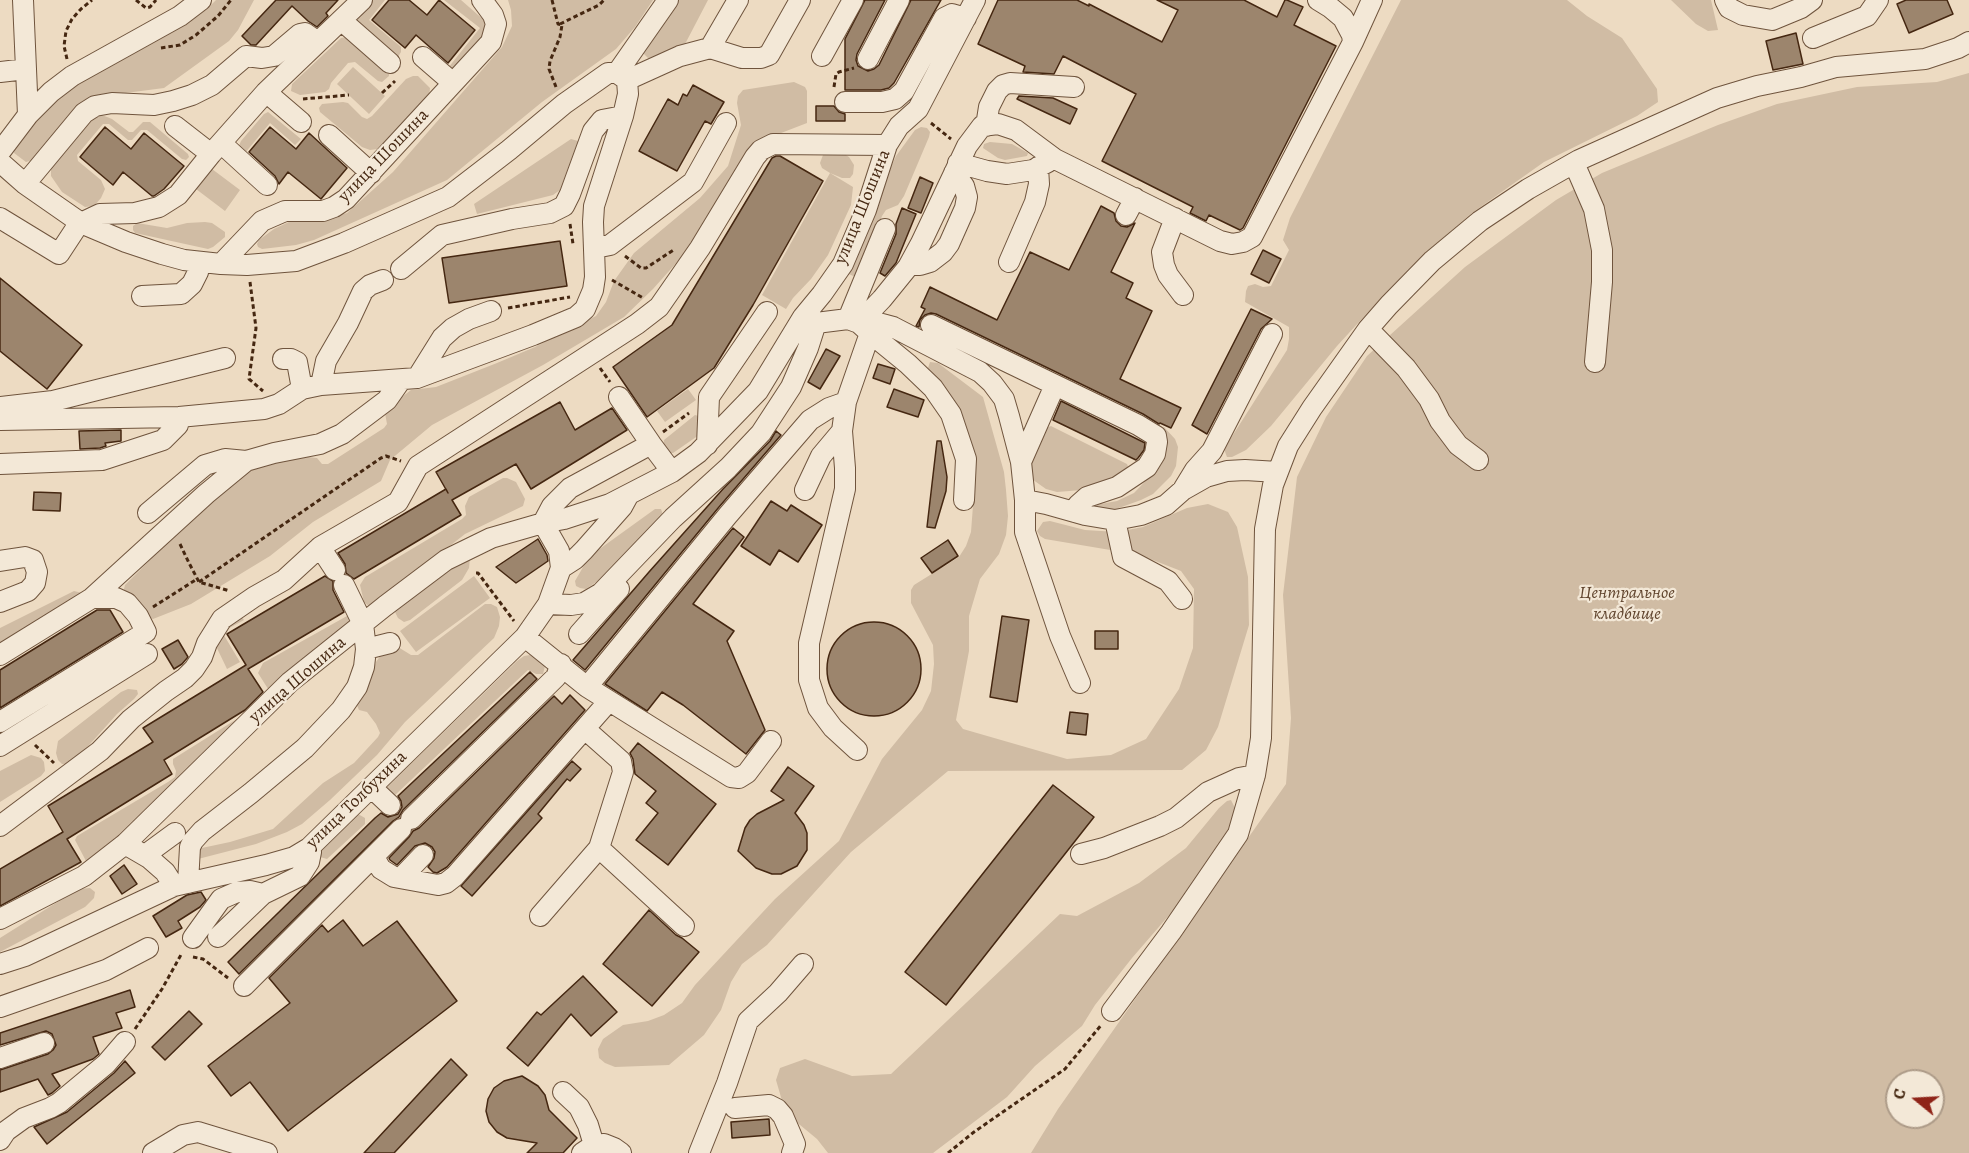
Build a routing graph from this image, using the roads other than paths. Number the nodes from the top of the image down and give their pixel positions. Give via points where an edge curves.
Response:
1 (23, 0) edge
2 (201, 0) edge
3 (362, 0) edge
4 (482, 0) edge
5 (668, 0) edge
6 (738, 0) edge
7 (800, 0) edge
8 (853, 0) edge
9 (899, 0) edge
10 (1318, 0) edge
11 (1372, 0) edge
12 (1725, 0) edge
13 (1812, 0) edge
14 (1878, 0) edge
15 (970, 6) edge
16 (341, 20) junction
17 (1813, 38) dead end
18 (318, 42) junction
19 (1353, 42) junction
20 (1969, 42) edge
21 (710, 48) junction
22 (822, 56) dead end
23 (423, 57) dead end
24 (868, 59) road end
25 (390, 63) dead end
26 (26, 69) junction
27 (0, 72) edge
28 (622, 77) junction
29 (453, 83) junction
30 (1074, 87) dead end
31 (271, 97) junction
32 (845, 102) road end
33 (28, 115) junction
34 (623, 116) junction
35 (301, 122) dead end
36 (726, 123) dead end
37 (175, 126) dead end
38 (986, 126) junction
39 (329, 135) dead end
40 (887, 145) junction
41 (216, 149) junction
42 (0, 152) edge
43 (960, 161) junction
44 (0, 162) edge
45 (1046, 163) junction
46 (1574, 163) junction
47 (371, 172) junction
48 (25, 184) junction
49 (267, 185) dead end
50 (0, 218) edge
51 (1175, 218) junction
52 (80, 222) junction
53 (885, 229) dead end
54 (602, 246) junction
55 (200, 262) junction
56 (1009, 262) dead end
57 (221, 264) junction
58 (401, 269) dead end
59 (383, 280) dead end
60 (1183, 295) dead end
61 (142, 296) dead end
62 (491, 311) road end
63 (767, 312) dead end
64 (810, 320) junction
65 (859, 325) junction
66 (931, 325) dead end
67 (1368, 329) junction
68 (1272, 334) dead end
69 (225, 358) dead end
70 (283, 359) dead end
71 (1595, 362) dead end
72 (409, 379) junction
73 (1055, 385) junction
74 (311, 387) junction
75 (619, 397) dead end
76 (846, 402) junction
77 (0, 407) edge
78 (179, 417) junction
79 (0, 420) edge
80 (842, 431) junction
81 (650, 443) junction
82 (707, 444) junction
83 (1478, 460) dead end
84 (246, 461) junction
85 (1021, 462) junction
86 (0, 464) edge
87 (672, 472) junction
88 (1278, 472) junction
89 (805, 490) dead end
90 (1183, 490) junction
91 (628, 495) junction
92 (964, 500) dead end
93 (1025, 500) junction
94 (1075, 512) junction
95 (148, 513) dead end
96 (1115, 520) junction
97 (543, 523) junction
98 (320, 547) junction
99 (0, 561) edge
100 (561, 568) junction
101 (625, 568) junction
102 (92, 598) junction
103 (1182, 599) dead end
104 (0, 602) edge
105 (548, 604) junction
106 (363, 624) junction
107 (579, 634) dead end
108 (525, 637) junction
109 (390, 643) dead end
110 (366, 649) junction
111 (147, 654) dead end
112 (0, 655) edge
113 (561, 664) junction
114 (1080, 683) dead end
115 (587, 687) junction
116 (609, 701) junction
117 (0, 722) edge
118 (586, 730) junction
119 (771, 741) dead end
120 (0, 746) edge
121 (857, 750) dead end
122 (1255, 775) junction
123 (371, 787) junction
124 (390, 805) dead end
125 (0, 826) edge
126 (176, 833) dead end
127 (125, 844) junction
128 (309, 848) junction
129 (599, 848) junction
130 (1081, 854) dead end
131 (145, 855) junction
132 (423, 855) dead end
133 (374, 857) junction
134 (401, 878) junction
135 (181, 884) junction
136 (263, 894) junction
137 (540, 916) dead end
138 (0, 919) edge
139 (684, 926) dead end
140 (218, 937) dead end
141 (193, 938) road end
142 (148, 948) dead end
143 (0, 964) edge
144 (803, 964) dead end
145 (244, 986) road end
146 (0, 1007) edge
147 (1112, 1011) road end
148 (125, 1042) road end
149 (44, 1043) dead end
150 (0, 1058) edge
151 (563, 1092) dead end
152 (735, 1108) dead end
153 (0, 1140) edge
154 (588, 1149) edge
155 (153, 1153) edge
156 (267, 1153) edge
157 (621, 1153) edge
158 (699, 1153) edge
159 (792, 1153) edge

1 - 26 street
2 - 33 street via 180,16 72,76
3 - 16 street
4 - 29 street, улица Шошина via 493,15 495,33
5 - 28 street
6 - 21 street
7 - 21 street via 769,54 742,58
8 - 22 street
9 - 24 street
10 - 19 street via 1343,18
11 - 19 street
12 - 13 street via 1743,15 1772,20
14 - 17 street via 1868,16
15 - 32 street via 944,18 904,91 895,99
15 - 40 street, улица Шошина via 918,109 899,126
16 - 18 street
16 - 25 street
18 - 31 street
18 - 48 street via 300,34 274,56 246,56 212,85 173,101 95,106 84,113
19 - 51 street via 1252,237 1232,244
20 - 46 street via 1924,59 1836,66 1717,98
21 - 28 street
23 - 29 street
26 - 27 street
26 - 33 street
28 - 34 street via 628,94
28 - 57 street via 608,73 448,197 296,261
29 - 47 street, улица Шошина
30 - 38 street via 1003,85 990,107
31 - 35 street
31 - 41 street
33 - 42 street
34 - 54 street via 594,206 593,222
34 - 58 street via 602,120 593,131 564,206 549,213 442,235
36 - 54 street via 693,182
37 - 41 street
38 - 43 street via 982,126
38 - 45 street via 998,124 1016,130
39 - 47 street
40 - 64 street, улица Шошина via 843,264
40 - 98 street via 773,144 761,150 659,307 418,466 398,502
41 - 49 street
41 - 52 street via 178,195 159,207 135,213 100,214
43 - 45 street via 1007,174
43 - 65 street via 909,265
44 - 48 street
45 - 51 street via 1131,207
45 - 56 street via 1035,202
46 - 67 street via 1480,221 1432,261
46 - 71 street via 1594,209 1602,250
47 - 57 street, улица Шошина via 334,207 322,211 285,211 262,221
48 - 52 street
50 - 52 street via 59,254
51 - 60 street via 1162,252 1168,275
52 - 55 street via 126,242
53 - 65 street
54 - 72 street via 590,300 576,317
55 - 57 street
55 - 61 street via 192,284 181,294
59 - 74 street via 363,291
62 - 72 street via 453,328
63 - 82 street via 709,397
64 - 65 street
64 - 82 street, улица Шошина via 758,391
64 - 101 street via 808,348 791,387 761,433
65 - 76 street
65 - 85 street via 878,323 893,327 980,372 1004,399
65 - 92 street via 917,372 951,414 966,459
66 - 73 street
67 - 83 street via 1406,368 1458,445
67 - 88 street via 1288,446
68 - 90 street via 1212,451
69 - 77 street via 53,401
70 - 74 street via 297,362
72 - 74 street
72 - 84 street via 342,434 320,444
73 - 85 street
73 - 94 street via 1154,433 1157,442 1147,467 1117,487 1088,497
74 - 78 street via 264,409
75 - 81 street
76 - 80 street
76 - 115 street via 810,420
78 - 79 street
78 - 86 street via 178,425 163,440 102,460
80 - 89 street via 821,456
80 - 121 street via 845,489 809,643 809,680 818,708
81 - 87 street
81 - 97 street via 570,488 552,506
82 - 87 street, улица Шошина
84 - 95 street via 225,459 205,465
84 - 102 street
85 - 93 street
87 - 91 street, улица Шошина
88 - 90 street via 1227,471
88 - 122 street via 1265,529 1261,738
90 - 96 street via 1166,505
91 - 97 street, улица Шошина via 588,512
91 - 100 street, улица Шошина via 584,550
93 - 94 street
93 - 114 street via 1025,532 1056,626
94 - 96 street
96 - 103 street via 1123,557 1168,581
97 - 100 street via 559,551
97 - 106 street, улица Шошина via 491,538 446,560
98 - 106 street
98 - 125 street via 284,580 222,619 194,669 131,719 100,751
99 - 104 street via 24,557 33,560 37,572 28,591
100 - 105 street, улица Толбухина
101 - 105 street via 601,593 584,603
101 - 107 street via 622,586
102 - 112 street
102 - 117 street via 121,600 132,607 146,632
105 - 108 street, улица Толбухина
106 - 110 street
106 - 127 street, улица Шошина via 290,682
108 - 113 street
108 - 123 street, улица Толбухина
109 - 110 street
110 - 135 street via 357,687 341,710 305,748 192,840
111 - 120 street
113 - 115 street
113 - 133 street via 556,677
115 - 116 street
116 - 118 street
116 - 119 street via 731,777 747,773
118 - 129 street via 621,761 623,772
118 - 134 street via 455,876 438,885
122 - 130 street via 1208,792 1160,826
122 - 147 street via 1238,834
123 - 124 street
123 - 128 street, улица Толбухина
126 - 131 street
127 - 131 street
127 - 138 street, улица Шошина via 84,876
128 - 135 street, улица Толбухина via 266,865
128 - 136 street via 309,862 300,876
129 - 137 street
129 - 139 street
131 - 135 street
132 - 134 street
133 - 134 street via 381,869
133 - 145 street
135 - 143 street, улица Толбухина
136 - 140 street
136 - 141 street via 237,892 221,899
142 - 146 street via 106,970
144 - 158 street via 748,1021
148 - 153 street via 106,1064 59,1102 24,1118
149 - 150 street
151 - 154 street via 579,1107 588,1125
152 - 159 street via 769,1105 777,1109 795,1144
154 - 157 street via 604,1144
155 - 156 street via 183,1135 198,1132

